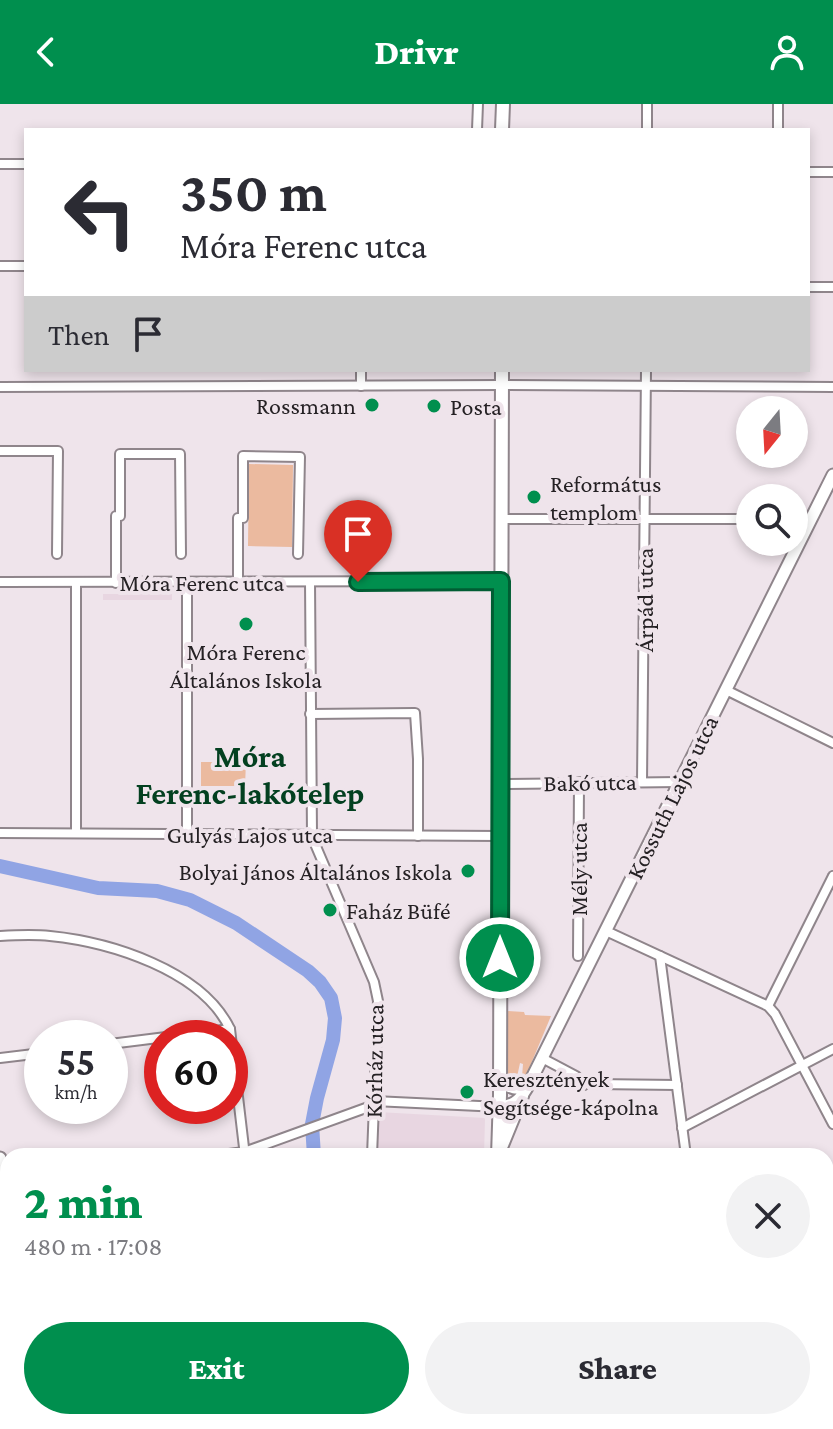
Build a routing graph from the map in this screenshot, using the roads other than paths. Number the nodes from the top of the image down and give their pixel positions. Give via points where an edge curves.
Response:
1 (478, 104) edge
2 (503, 104) edge
3 (647, 104) edge
4 (778, 104) edge
5 (477, 128) edge
6 (502, 128) edge
7 (647, 128) edge
8 (778, 128) edge
9 (0, 164) edge
10 (24, 164) edge
11 (810, 172) edge
12 (833, 172) edge
13 (0, 266) edge
14 (24, 266) edge
15 (810, 287) edge
16 (833, 287) edge
17 (361, 372) edge
18 (502, 372) edge
19 (646, 372) edge
20 (502, 385) junction
21 (361, 386) junction
22 (646, 386) junction
23 (0, 387) edge
24 (833, 387) edge
25 (0, 451) edge
26 (833, 475) edge
27 (501, 519) junction
28 (644, 519) junction
29 (736, 519) edge
30 (810, 522) joint
31 (57, 554) dead end
32 (181, 554) dead end
33 (298, 554) dead end
34 (501, 581) junction
35 (0, 582) edge
36 (187, 582) junction
37 (238, 582) junction
38 (310, 582) junction
39 (76, 583) junction
40 (116, 583) junction
41 (726, 690) junction
42 (310, 714) junction
43 (833, 743) edge
44 (579, 782) junction
45 (642, 782) junction
46 (680, 782) junction
47 (501, 784) junction
48 (0, 833) edge
49 (76, 833) junction
50 (187, 834) junction
51 (312, 834) junction
52 (418, 836) junction
53 (500, 836) junction
54 (833, 876) edge
55 (606, 931) junction
56 (0, 936) edge
57 (578, 956) dead end
58 (660, 956) junction
59 (768, 1006) junction
60 (226, 1020) edge
61 (833, 1049) edge
62 (24, 1055) edge
63 (0, 1058) edge
64 (542, 1058) junction
65 (803, 1065) junction
66 (500, 1080) junction
67 (677, 1085) junction
68 (526, 1090) junction
69 (374, 1103) junction
70 (500, 1107) junction
71 (241, 1124) edge
72 (833, 1124) edge
73 (682, 1128) junction
74 (243, 1148) edge
75 (259, 1148) edge
76 (372, 1148) edge
77 (498, 1148) edge
78 (501, 1148) edge
79 (685, 1148) edge

1 - 5 street
2 - 6 main road
3 - 7 street
4 - 8 street
9 - 10 street
11 - 12 street
13 - 14 street
15 - 16 street
17 - 21 street
18 - 20 main road
19 - 22 street, Árpád utca
20 - 21 street
20 - 22 street
20 - 27 main road
21 - 23 street
22 - 24 street
22 - 28 street, Árpád utca
25 - 31 street via 58,451
26 - 30 main road, Kossuth Lajos utca
27 - 28 street
27 - 34 main road
28 - 29 street
28 - 45 street, Árpád utca
30 - 41 main road, Kossuth Lajos utca
32 - 40 street via 180,454 120,454
33 - 37 street via 300,457 243,456
34 - 38 street, Móra Ferenc utca
34 - 47 main road
35 - 39 street, Móra Ferenc utca
36 - 37 street, Móra Ferenc utca
36 - 40 street, Móra Ferenc utca
36 - 50 street
37 - 38 street, Móra Ferenc utca
38 - 42 street
39 - 40 street, Móra Ferenc utca
39 - 49 street
41 - 43 street
41 - 46 main road, Kossuth Lajos utca
42 - 51 street
42 - 52 street via 415,713
44 - 45 street, Bakó utca
44 - 47 street, Bakó utca
44 - 57 street, Mély utca
45 - 46 street, Bakó utca
46 - 55 main road, Kossuth Lajos utca
47 - 53 main road
48 - 49 street, Gulyás Lajos utca
49 - 50 street, Gulyás Lajos utca
50 - 51 street, Gulyás Lajos utca
51 - 52 street, Gulyás Lajos utca
51 - 69 street, Kórház utca via 374,982
52 - 53 street, Gulyás Lajos utca
53 - 66 main road
54 - 59 street
55 - 58 street
55 - 64 main road, Kossuth Lajos utca
56 - 60 street via 49,936 104,945 190,983
58 - 59 street
58 - 67 street
59 - 65 street
61 - 65 street
62 - 63 street
64 - 67 street via 589,1085
64 - 68 main road, Kossuth Lajos utca
65 - 72 street
65 - 73 street
66 - 68 main road
66 - 70 main road
67 - 73 street
68 - 70 main road via 516,1102
68 - 78 main road
69 - 70 street
69 - 75 street
69 - 76 street, Kórház utca
70 - 77 main road
71 - 74 street
73 - 79 street

